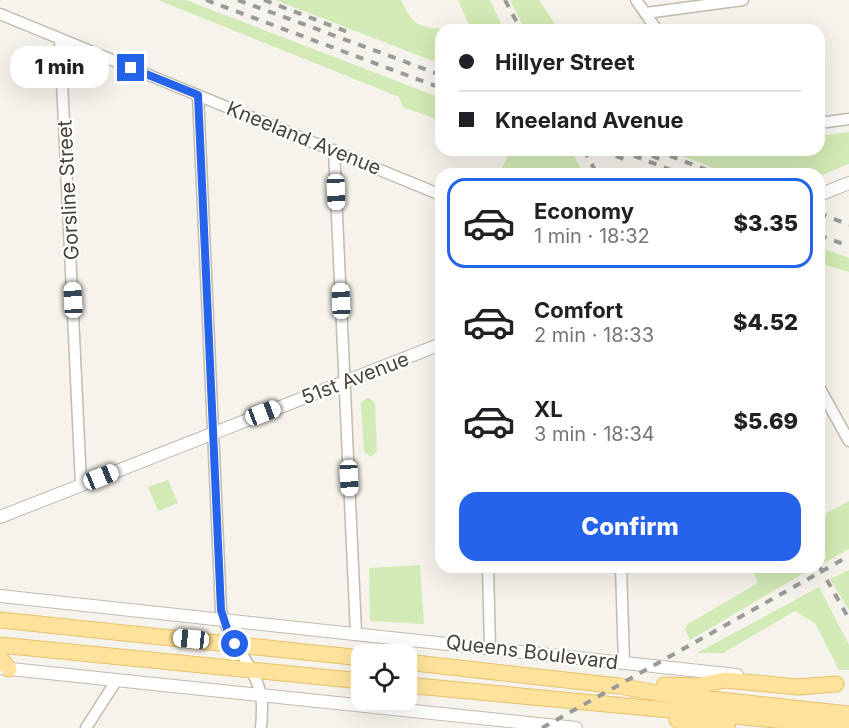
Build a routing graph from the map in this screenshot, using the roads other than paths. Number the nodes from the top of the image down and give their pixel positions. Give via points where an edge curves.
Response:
1 (636, 0) edge
2 (743, 0) edge
3 (646, 13) junction
4 (0, 14) edge
5 (653, 24) edge
6 (60, 39) junction
7 (198, 95) junction
8 (849, 119) edge
9 (825, 122) edge
10 (334, 150) junction
11 (849, 183) edge
12 (435, 192) edge
13 (825, 193) edge
14 (435, 346) edge
15 (345, 381) junction
16 (825, 398) edge
17 (214, 433) junction
18 (849, 441) edge
19 (81, 484) junction
20 (0, 517) edge
21 (488, 573) edge
22 (621, 573) edge
23 (0, 596) edge
24 (223, 619) junction
25 (0, 620) edge
26 (356, 633) junction
27 (235, 644) junction
28 (0, 645) edge
29 (490, 647) junction
30 (351, 657) edge
31 (417, 663) edge
32 (624, 663) junction
33 (3, 665) edge
34 (247, 665) junction
35 (351, 679) edge
36 (116, 681) junction
37 (843, 685) edge
38 (417, 686) edge
39 (619, 686) junction
40 (261, 695) junction
41 (567, 702) junction
42 (849, 714) edge
43 (86, 728) edge
44 (261, 728) edge
45 (576, 728) edge
46 (728, 728) edge
47 (849, 728) edge

1 - 3 street
2 - 3 street
3 - 5 street
4 - 6 street, Kneeland Avenue
6 - 7 street, Kneeland Avenue
6 - 19 street, Gorsline Street
7 - 10 street, Kneeland Avenue
7 - 17 street
8 - 9 street
10 - 12 street, Kneeland Avenue
10 - 15 street
11 - 13 street
14 - 15 street, 51st Avenue
15 - 17 street, 51st Avenue
15 - 26 street
16 - 18 street
17 - 19 street, 51st Avenue
17 - 24 street
19 - 20 street, 51st Avenue
21 - 29 street
22 - 32 street
23 - 24 street, Queens Boulevard
24 - 26 street, Queens Boulevard
24 - 27 street
25 - 27 main road
26 - 29 street, Queens Boulevard
27 - 30 main road
27 - 34 street
28 - 34 main road
29 - 32 street, Queens Boulevard
31 - 39 main road, Queens Boulevard
32 - 37 street, Queens Boulevard
33 - 36 street
34 - 35 main road
34 - 40 street
36 - 40 street
36 - 43 street
37 - 39 main road via 798,687 725,680 696,686
38 - 41 main road
39 - 42 main road, Queens Boulevard
40 - 44 street
40 - 45 street
41 - 46 main road
41 - 47 main road

